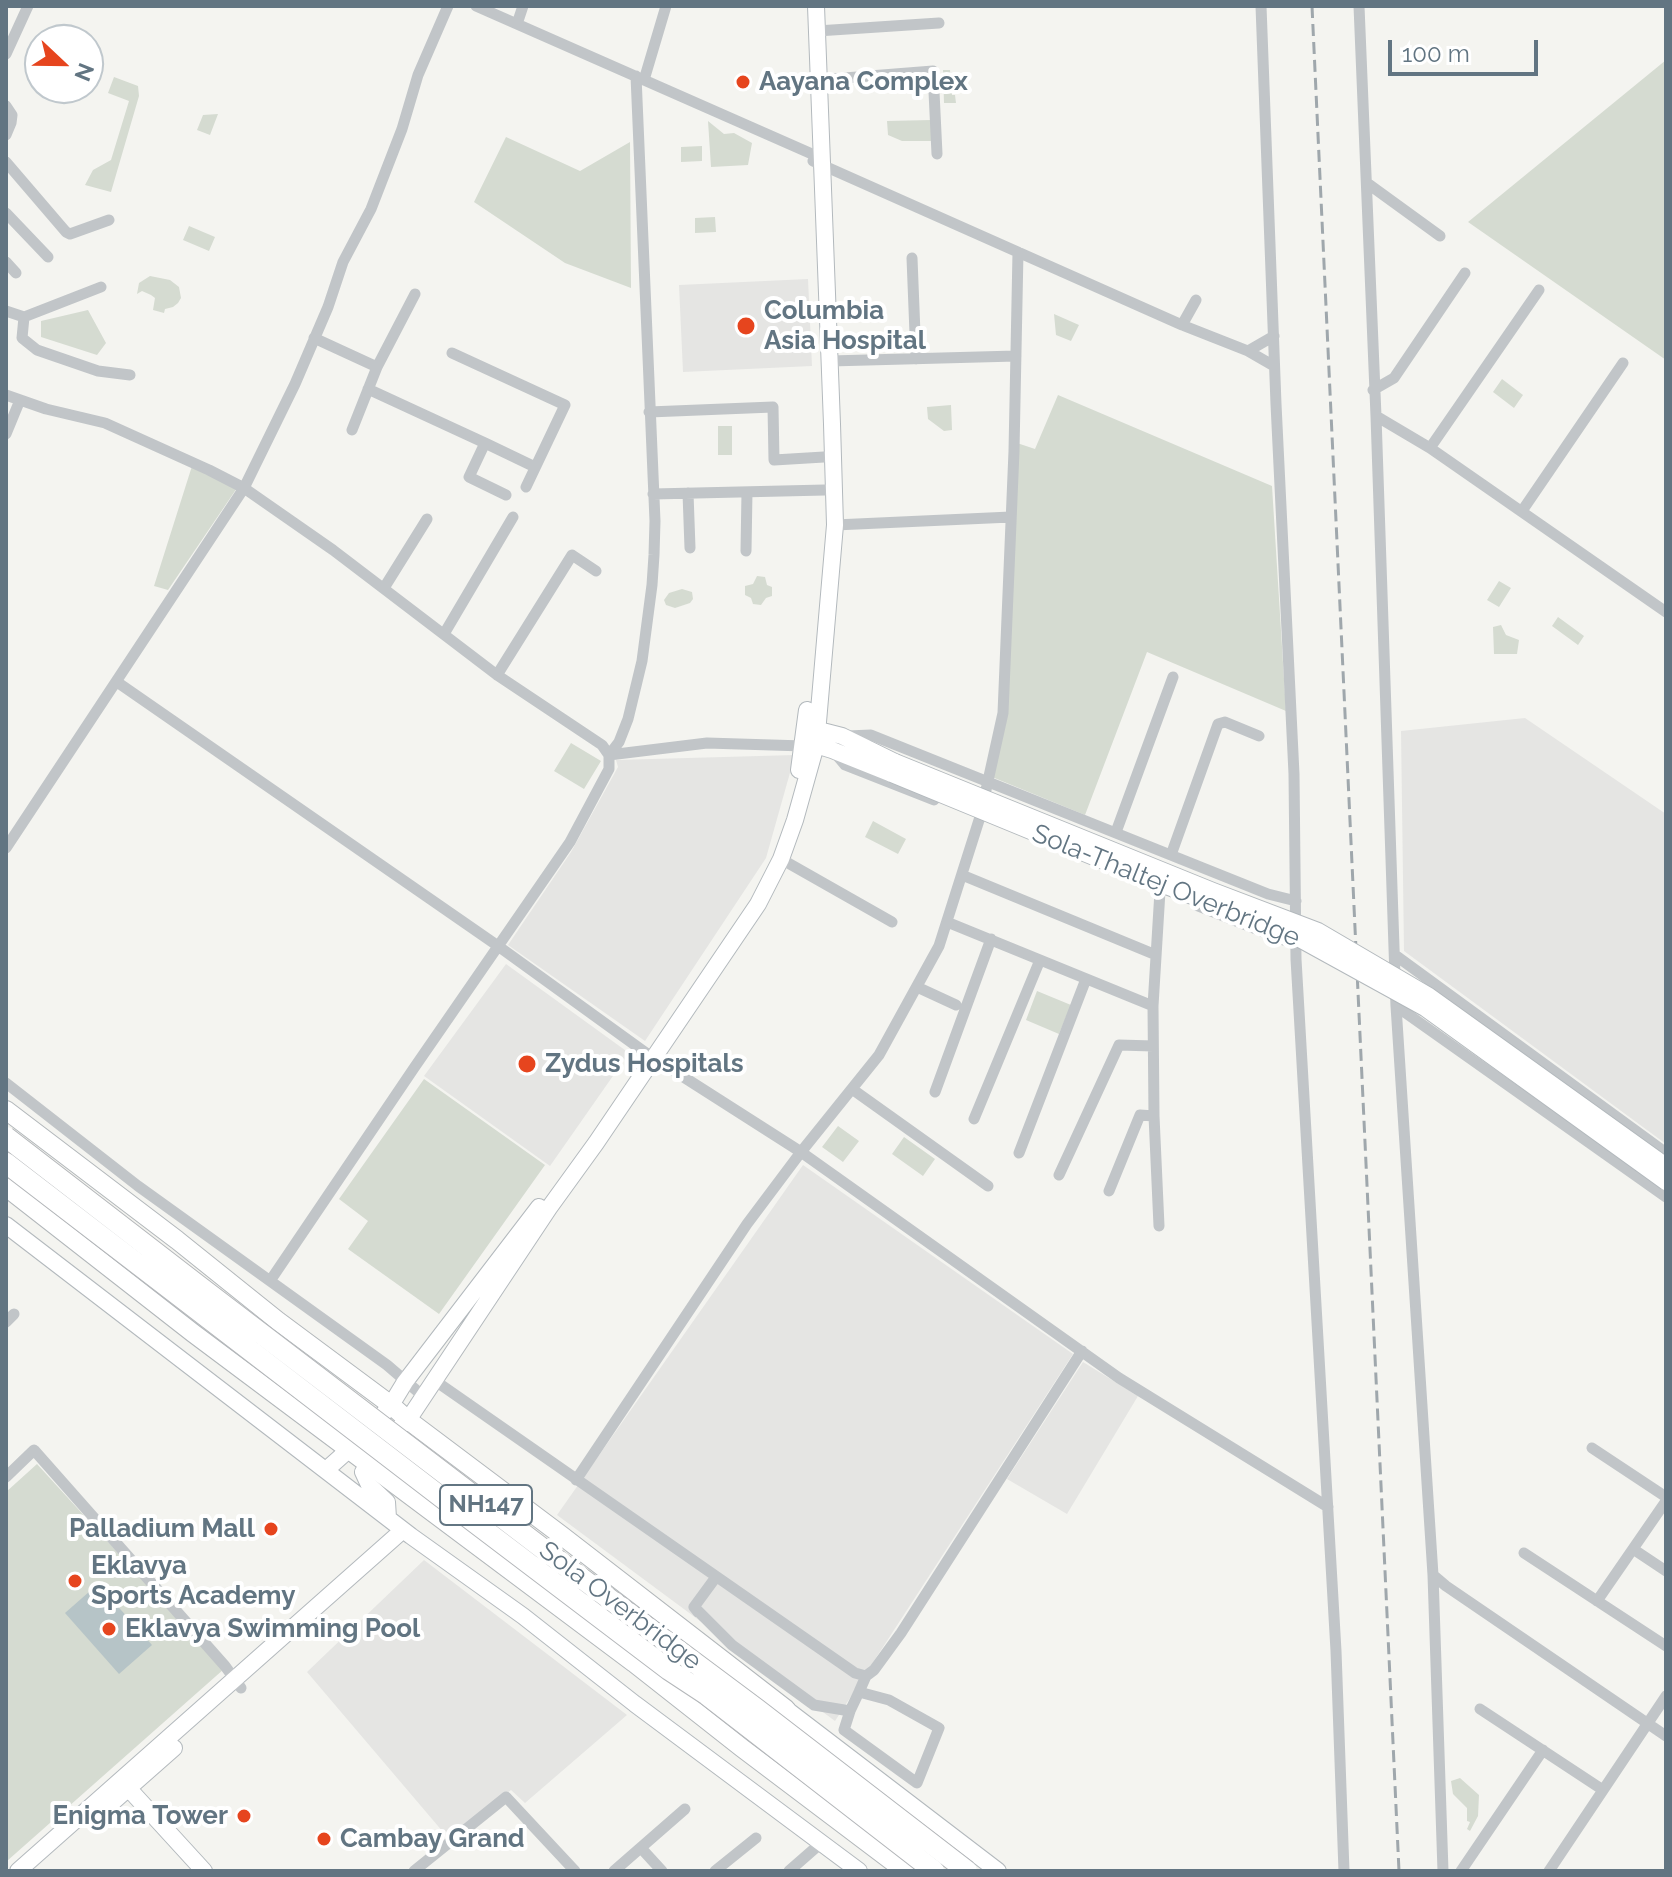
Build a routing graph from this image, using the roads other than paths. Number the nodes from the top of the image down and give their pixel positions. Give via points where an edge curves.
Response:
1 (28, 6) edge
2 (448, 6) edge
3 (476, 6) edge
4 (523, 6) edge
5 (666, 6) edge
6 (806, 6) edge
7 (816, 6) edge
8 (1261, 6) edge
9 (1359, 6) edge
10 (939, 23) dead end
11 (517, 24) junction
12 (817, 31) junction
13 (6, 54) edge
14 (640, 78) junction
15 (819, 80) junction
16 (6, 106) edge
17 (6, 135) edge
18 (937, 154) dead end
19 (816, 160) junction
20 (6, 162) edge
21 (1367, 183) junction
22 (6, 213) edge
23 (109, 220) dead end
24 (1440, 236) dead end
25 (1018, 252) junction
26 (48, 257) dead end
27 (912, 258) dead end
28 (6, 262) edge
29 (16, 273) dead end
30 (1465, 273) dead end
31 (101, 287) dead end
32 (1539, 290) dead end
33 (415, 294) dead end
34 (1196, 300) dead end
35 (6, 311) edge
36 (24, 317) junction
37 (1182, 325) junction
38 (1274, 336) junction
39 (314, 338) junction
40 (1248, 351) junction
41 (452, 353) dead end
42 (1016, 356) junction
43 (916, 359) junction
44 (830, 361) junction
45 (1623, 363) dead end
46 (1274, 366) junction
47 (377, 367) junction
48 (130, 375) dead end
49 (368, 389) junction
50 (1373, 390) junction
51 (6, 395) edge
52 (20, 400) junction
53 (649, 412) junction
54 (1376, 416) junction
55 (352, 430) dead end
56 (6, 434) edge
57 (485, 443) junction
58 (1430, 448) junction
59 (824, 457) junction
60 (535, 467) junction
61 (526, 487) dead end
62 (244, 488) junction
63 (825, 490) junction
64 (747, 492) junction
65 (688, 493) junction
66 (653, 494) junction
67 (506, 495) dead end
68 (1522, 511) junction
69 (513, 517) dead end
70 (1011, 517) junction
71 (427, 519) dead end
72 (835, 525) junction
73 (690, 548) dead end
74 (746, 551) dead end
75 (596, 571) dead end
76 (384, 588) junction
77 (1666, 612) edge
78 (444, 634) junction
79 (497, 675) junction
80 (1173, 677) dead end
81 (117, 682) junction
82 (811, 727) junction
83 (1259, 736) dead end
84 (823, 744) junction
85 (609, 755) junction
86 (894, 768) junction
87 (988, 781) junction
88 (980, 817) junction
89 (1116, 832) junction
90 (6, 848) edge
91 (1171, 855) junction
92 (781, 859) junction
93 (962, 875) junction
94 (1160, 891) junction
95 (1296, 901) junction
96 (892, 922) dead end
97 (947, 922) junction
98 (991, 939) junction
99 (1296, 945) junction
100 (498, 946) junction
101 (1156, 955) junction
102 (1395, 955) junction
103 (1040, 960) junction
104 (1086, 979) junction
105 (917, 987) junction
106 (956, 1005) dead end
107 (1153, 1006) junction
108 (1396, 1006) junction
109 (1153, 1046) junction
110 (650, 1055) junction
111 (6, 1083) edge
112 (852, 1089) junction
113 (935, 1092) dead end
114 (6, 1110) edge
115 (1154, 1116) junction
116 (974, 1119) dead end
117 (6, 1137) edge
118 (801, 1152) junction
119 (1019, 1153) dead end
120 (1666, 1153) edge
121 (6, 1163) edge
122 (1666, 1166) edge
123 (1059, 1175) dead end
124 (1666, 1182) edge
125 (988, 1186) dead end
126 (6, 1187) edge
127 (1109, 1191) dead end
128 (1666, 1197) edge
129 (1159, 1226) dead end
130 (7, 1228) edge
131 (270, 1281) junction
132 (1082, 1351) junction
133 (434, 1380) junction
134 (405, 1382) junction
135 (423, 1396) junction
136 (391, 1405) junction
137 (408, 1420) junction
138 (1592, 1448) dead end
139 (350, 1449) junction
140 (368, 1463) junction
141 (326, 1470) junction
142 (6, 1477) edge
143 (576, 1480) junction
144 (1666, 1499) edge
145 (1328, 1507) junction
146 (388, 1518) junction
147 (407, 1533) junction
148 (1633, 1549) junction
149 (1524, 1553) dead end
150 (1666, 1571) edge
151 (1433, 1575) junction
152 (716, 1577) junction
153 (1597, 1601) junction
154 (694, 1607) junction
155 (1666, 1646) edge
156 (866, 1676) junction
157 (238, 1684) junction
158 (859, 1692) junction
159 (1666, 1696) edge
160 (786, 1709) junction
161 (1480, 1709) dead end
162 (850, 1711) junction
163 (1648, 1724) junction
164 (1666, 1736) edge
165 (1543, 1750) junction
166 (129, 1789) junction
167 (1603, 1790) junction
168 (685, 1809) dead end
169 (756, 1838) dead end
170 (821, 1843) junction
171 (641, 1848) junction
172 (18, 1871) edge
173 (31, 1871) edge
174 (204, 1871) edge
175 (414, 1871) edge
176 (575, 1871) edge
177 (614, 1871) edge
178 (662, 1871) edge
179 (715, 1871) edge
180 (789, 1871) edge
181 (859, 1871) edge
182 (905, 1871) edge
183 (934, 1871) edge
184 (967, 1871) edge
185 (998, 1871) edge
186 (1344, 1871) edge
187 (1443, 1871) edge
188 (1461, 1871) edge
189 (1549, 1871) edge

1 - 13 street
2 - 39 street via 371,209 343,262
3 - 11 street
4 - 11 street
5 - 14 street
6 - 19 street
7 - 12 street
8 - 38 street
9 - 21 street
10 - 12 street
11 - 14 street
12 - 15 street
14 - 19 street
14 - 53 street
15 - 18 street via 933,71
15 - 19 street
16 - 17 street via 12,115
19 - 25 street
19 - 44 street
19 - 59 street
20 - 23 street via 66,232
21 - 24 street
21 - 50 street
22 - 26 street
25 - 37 street
25 - 42 street
27 - 43 street
28 - 29 street
30 - 50 street via 1394,378
31 - 36 street
32 - 58 street
33 - 47 street
34 - 37 street
35 - 36 street
36 - 48 street via 22,338 37,350 98,371
37 - 40 street
38 - 40 street
38 - 46 street
39 - 47 street
39 - 62 street
40 - 46 street
41 - 60 street via 565,405
42 - 43 street
42 - 70 street
43 - 44 street
44 - 72 street
45 - 68 street
46 - 95 street
47 - 49 street
49 - 55 street
49 - 57 street
50 - 54 street
51 - 52 street
52 - 56 street
52 - 62 street via 105,423
53 - 59 street via 773,407 774,460
53 - 66 street
54 - 58 street
54 - 102 street
57 - 60 street
57 - 67 street via 469,477
58 - 68 street
59 - 63 street
60 - 61 street
62 - 76 street
62 - 81 street
63 - 64 street
63 - 82 street
64 - 65 street
64 - 74 street
65 - 66 street
65 - 73 street
66 - 85 street via 652,585 642,661 628,719
68 - 77 street
69 - 78 street
70 - 72 street
70 - 87 street via 1003,713
71 - 76 street
72 - 82 street
75 - 79 street via 572,555
76 - 78 street
78 - 79 street
79 - 85 street via 602,745
80 - 89 street
81 - 90 street
81 - 100 street
82 - 84 street
82 - 84 street
83 - 91 street via 1218,724
84 - 85 street via 707,743
84 - 86 street
84 - 87 street via 871,735
84 - 88 street via 845,765
84 - 92 street
84 - 110 street via 801,763 786,817 750,899
85 - 100 street via 609,769 570,842
86 - 122 street, Sola-Thaltej Overbridge, bridge via 1318,931 1429,996
86 - 124 street, Sola-Thaltej Overbridge, bridge via 1140,876 1287,932 1425,1008
87 - 88 street
87 - 89 street
88 - 93 street
88 - 94 street
89 - 91 street
91 - 95 street
92 - 96 street
92 - 110 street via 758,904
93 - 97 street
93 - 101 street
94 - 99 street
94 - 101 street
95 - 99 street
97 - 98 street
97 - 105 street
98 - 103 street
98 - 113 street
99 - 145 street
100 - 110 street
100 - 131 street
101 - 107 street
102 - 108 street
102 - 120 street
103 - 104 street
103 - 116 street
104 - 107 street
104 - 119 street
105 - 106 street
105 - 112 street via 879,1055
107 - 109 street
108 - 128 street
108 - 151 street
109 - 115 street
109 - 123 street via 1119,1045
110 - 118 street
110 - 133 street
110 - 134 street
111 - 131 street
112 - 118 street
112 - 125 street
114 - 136 main road
115 - 127 street via 1140,1115
115 - 129 street
117 - 184 highway, Sola Overbridge / NH147, bridge
118 - 132 street
118 - 143 street
121 - 183 highway, Sola Overbridge / NH147, bridge
126 - 139 main road
130 - 141 street
131 - 134 street
132 - 145 street
132 - 156 street via 901,1633
133 - 135 street
133 - 143 street
134 - 135 street
134 - 136 street
135 - 137 street
136 - 137 main road
136 - 139 street
137 - 140 street
137 - 160 main road
138 - 144 street
139 - 140 main road
139 - 141 street
140 - 146 street via 363,1472 387,1502
140 - 182 main road
141 - 146 street
142 - 157 street via 34,1450
143 - 152 street
144 - 148 street
145 - 186 street
146 - 147 street
147 - 157 street
147 - 170 street
148 - 150 street
148 - 153 street
149 - 153 street
151 - 163 street
151 - 187 street
152 - 154 street
152 - 156 street
153 - 155 street
154 - 160 street
154 - 162 street via 732,1645 814,1705
156 - 158 street
157 - 166 street
157 - 172 street
158 - 162 street
158 - 162 street via 889,1700 939,1728 917,1783 844,1730
159 - 163 street
160 - 185 street
161 - 165 street
163 - 164 street
163 - 167 street
165 - 167 street
165 - 188 street
166 - 173 street
166 - 174 street
167 - 189 street
168 - 171 street
169 - 179 street
170 - 180 street
170 - 181 street
171 - 177 street
171 - 178 street
175 - 176 street via 506,1797

